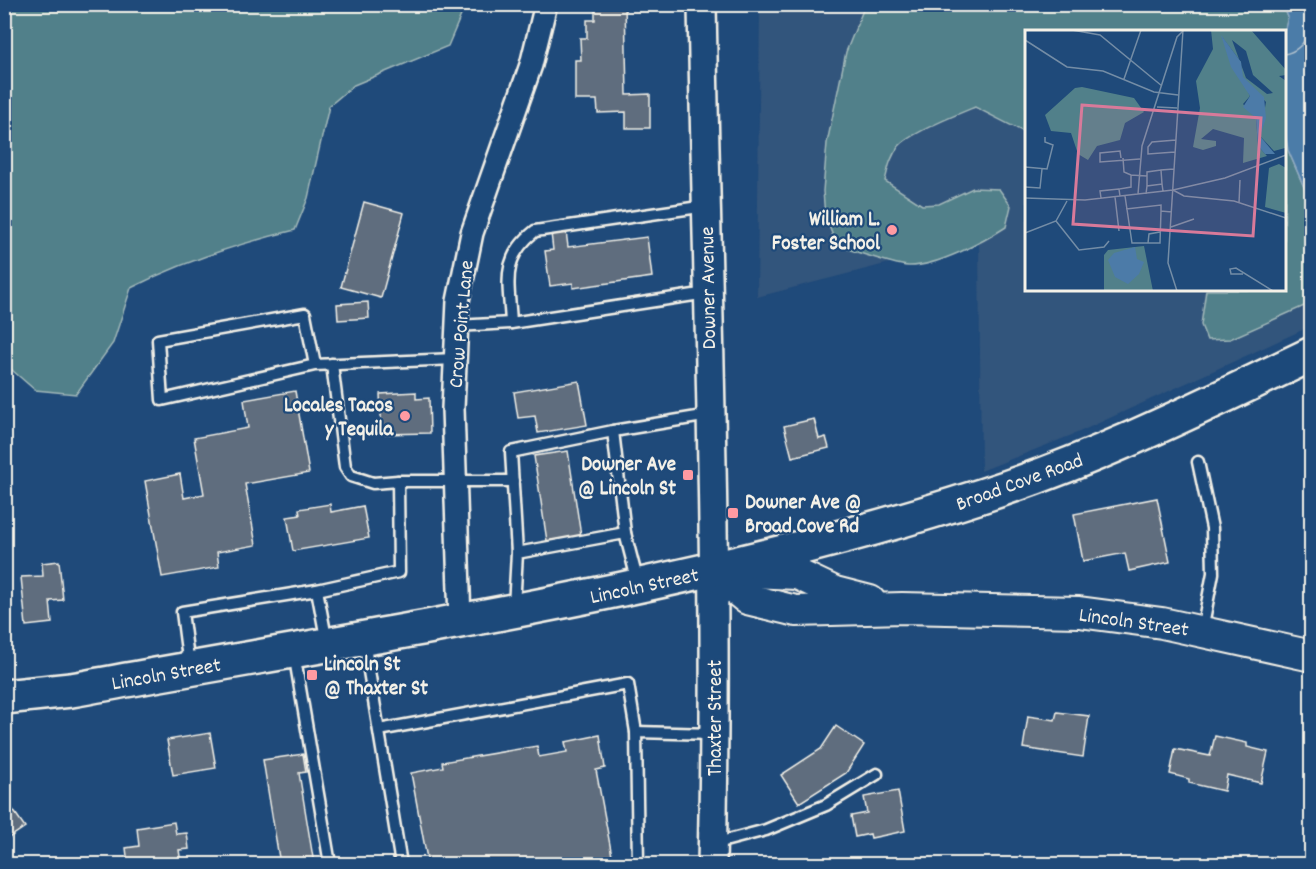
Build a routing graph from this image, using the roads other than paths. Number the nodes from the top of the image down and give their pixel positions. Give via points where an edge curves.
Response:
1 (546, 4) edge
2 (702, 4) edge
3 (706, 206) junction
4 (707, 293) junction
5 (511, 323) junction
6 (456, 326) junction
7 (1311, 354) edge
8 (455, 359) junction
9 (332, 364) junction
10 (315, 365) junction
11 (710, 415) junction
12 (613, 431) junction
13 (1198, 462) dead end
14 (398, 481) junction
15 (513, 481) junction
16 (455, 483) junction
17 (625, 533) junction
18 (517, 553) junction
19 (713, 571) junction
20 (639, 587) junction
21 (317, 590) junction
22 (514, 611) junction
23 (460, 621) junction
24 (1202, 631) junction
25 (364, 638) junction
26 (327, 644) junction
27 (293, 650) junction
28 (1311, 656) edge
29 (189, 668) junction
30 (4, 698) edge
31 (379, 730) junction
32 (636, 732) junction
33 (714, 734) junction
34 (877, 774) dead end
35 (712, 854) edge
36 (330, 864) edge
37 (401, 864) edge
38 (638, 864) edge

1 - 6 street, Crow Point Lane via 531,65 467,250
2 - 3 street, Downer Avenue
3 - 4 street, Downer Avenue
3 - 5 lane via 535,231 518,245 508,268
4 - 5 lane
4 - 11 street, Downer Avenue
5 - 6 lane
6 - 8 street, Crow Point Lane
7 - 19 main road, Broad Cove Road via 1096,452 988,494 882,527
8 - 9 lane
8 - 16 street, Crow Point Lane
9 - 10 lane
9 - 14 lane via 345,467 351,477 373,483
10 - 10 lane via 162,400 158,340 306,314
11 - 12 lane
11 - 19 street, Downer Avenue
12 - 15 lane via 512,452
12 - 17 lane
13 - 24 lane via 1212,528 1213,573
14 - 16 lane
14 - 21 lane via 399,572
15 - 16 lane
15 - 18 lane
16 - 23 street, Crow Point Lane
17 - 18 lane
17 - 20 lane
18 - 22 lane
19 - 20 main road, Lincoln Street
19 - 24 main road, Lincoln Street via 747,600 796,611 902,608 1078,612
19 - 33 street, Thaxter Street
20 - 22 main road, Lincoln Street
21 - 26 lane
21 - 29 lane via 182,612
22 - 23 main road, Lincoln Street
23 - 25 main road, Lincoln Street
24 - 28 main road, Lincoln Street
25 - 26 main road, Lincoln Street
25 - 31 lane
26 - 27 main road, Lincoln Street
27 - 29 main road, Lincoln Street
27 - 36 lane
29 - 30 main road, Lincoln Street
31 - 32 lane via 628,684
31 - 37 lane
32 - 33 lane
32 - 38 lane
33 - 35 street, Thaxter Street
34 - 35 lane via 825,805

